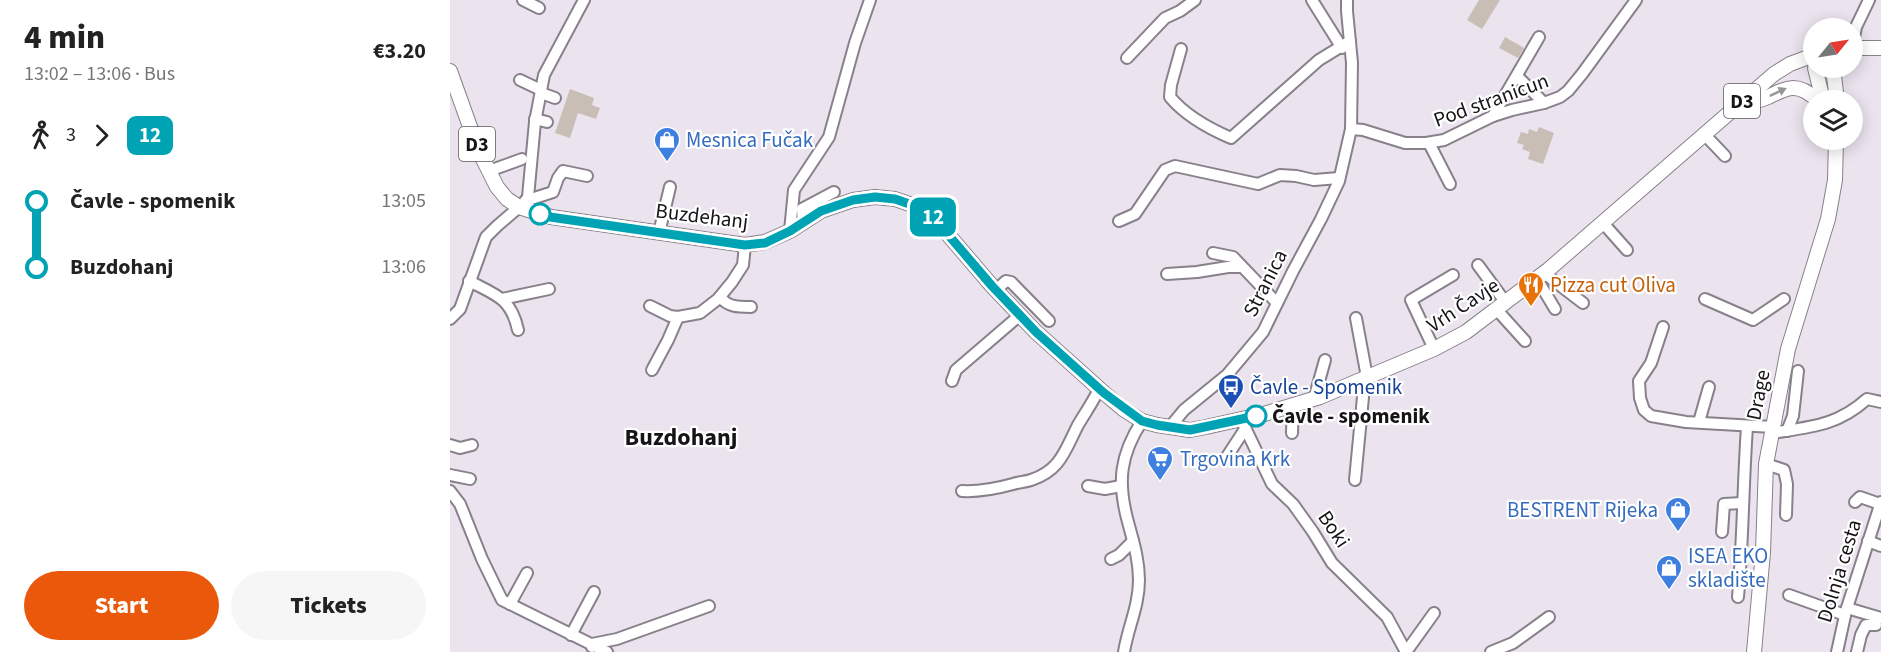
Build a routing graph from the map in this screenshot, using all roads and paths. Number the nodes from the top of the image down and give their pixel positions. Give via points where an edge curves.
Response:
1 (524, 0) edge
2 (584, 0) edge
3 (870, 0) edge
4 (1195, 0) edge
5 (1312, 0) edge
6 (1347, 0) edge
7 (1636, 0) edge
8 (1869, 0) edge
9 (539, 8) dead end
10 (1860, 18) edge
11 (1539, 38) dead end
12 (1346, 45) junction
13 (1863, 48) edge
14 (1881, 48) edge
15 (1181, 49) dead end
16 (1127, 58) dead end
17 (1803, 59) edge
18 (450, 71) edge
19 (1516, 76) junction
20 (520, 80) dead end
21 (541, 91) junction
22 (1803, 91) edge
23 (555, 98) dead end
24 (1544, 103) junction
25 (1737, 105) junction
26 (1493, 116) junction
27 (535, 119) junction
28 (547, 122) dead end
29 (1351, 129) junction
30 (1705, 135) junction
31 (1429, 142) junction
32 (1834, 150) edge
33 (1725, 156) dead end
34 (522, 159) dead end
35 (489, 171) junction
36 (587, 176) dead end
37 (1339, 178) junction
38 (1450, 184) dead end
39 (670, 186) dead end
40 (834, 192) dead end
41 (522, 204) junction
42 (1119, 221) dead end
43 (803, 223) junction
44 (1603, 223) junction
45 (790, 231) junction
46 (659, 233) junction
47 (745, 245) junction
48 (1627, 250) dead end
49 (1213, 253) dead end
50 (1478, 266) dead end
51 (1240, 267) junction
52 (1167, 274) dead end
53 (1453, 275) dead end
54 (1541, 276) junction
55 (469, 281) junction
56 (549, 289) dead end
57 (996, 290) junction
58 (720, 297) junction
59 (502, 299) junction
60 (1705, 299) dead end
61 (1784, 299) dead end
62 (1277, 303) junction
63 (1583, 303) dead end
64 (650, 306) dead end
65 (751, 307) dead end
66 (1501, 307) junction
67 (1555, 309) dead end
68 (1020, 315) junction
69 (678, 317) junction
70 (1356, 318) dead end
71 (450, 319) edge
72 (1049, 321) dead end
73 (1663, 327) dead end
74 (518, 330) dead end
75 (1525, 341) dead end
76 (1434, 349) junction
77 (1325, 360) dead end
78 (652, 370) dead end
79 (1798, 371) dead end
80 (1365, 379) junction
81 (952, 381) dead end
82 (1709, 387) dead end
83 (1099, 389) junction
84 (1314, 399) junction
85 (1881, 402) edge
86 (1293, 405) junction
87 (1142, 421) junction
88 (1699, 422) junction
89 (1243, 424) junction
90 (1170, 427) junction
91 (1747, 427) junction
92 (1772, 430) junction
93 (1787, 431) junction
94 (1292, 433) dead end
95 (450, 445) edge
96 (472, 445) dead end
97 (1226, 458) dead end
98 (1766, 464) junction
99 (450, 475) edge
100 (470, 479) dead end
101 (1355, 480) dead end
102 (1088, 486) dead end
103 (1121, 486) junction
104 (450, 491) edge
105 (962, 491) dead end
106 (1855, 502) dead end
107 (1742, 503) junction
108 (1881, 503) edge
109 (1786, 515) dead end
110 (1722, 532) dead end
111 (1133, 541) junction
112 (1868, 541) junction
113 (1881, 546) edge
114 (1111, 559) dead end
115 (527, 573) dead end
116 (594, 592) dead end
117 (1789, 595) dead end
118 (1738, 597) dead end
119 (510, 604) junction
120 (709, 606) dead end
121 (1846, 611) junction
122 (1434, 613) dead end
123 (1549, 617) dead end
124 (1879, 621) edge
125 (571, 634) junction
126 (592, 648) edge
127 (607, 652) edge
128 (1124, 652) edge
129 (1406, 652) edge
130 (1491, 652) edge
131 (1754, 652) edge
132 (1837, 652) edge
133 (1857, 652) edge

1 - 9 street
2 - 21 street via 544,75
3 - 45 street via 829,137 794,190
4 - 16 street via 1165,18
5 - 12 street
6 - 12 street, Stranica
7 - 24 street, Pod stranicun via 1568,91
8 - 10 street
11 - 19 street
12 - 15 street via 1319,60 1231,138 1176,105 1170,97
12 - 29 street, Stranica via 1352,63
13 - 14 main road
17 - 25 main road, Vrh Čavje / D3 via 1784,67
18 - 35 main road, D3
19 - 24 street
19 - 26 street
20 - 21 street
21 - 23 street
21 - 27 street
25 -> 22 main road via 1755,102 1786,88
24 - 26 street, Pod stranicun
25 - 30 main road, Vrh Čavje / D3
26 - 31 street, Pod stranicun via 1444,140
27 - 28 street
27 - 41 street via 528,196
29 - 31 street, Pod stranicun via 1405,143
29 - 37 street, Stranica
30 - 33 street
30 - 44 main road, Vrh Čavje / D3
31 - 38 street
32 - 92 main road, Drage via 1835,180 1828,219 1788,349
34 - 35 street
35 - 41 main road, D3 via 507,199
36 - 41 street via 563,171 553,192
37 - 42 street via 1314,180 1280,175 1258,184 1175,166 1165,170 1135,214
37 - 62 street, Stranica
39 - 46 street
40 - 43 street via 802,209
41 - 46 main road, Buzdehanj / D3 via 550,217
41 - 55 street via 486,237
43 - 45 main road, Buzdehanj / D3
43 - 57 main road, Buzdehanj / D3 via 821,211 853,200 875,197 910,204 933,217
44 - 48 street
44 - 54 main road, Vrh Čavje / D3
45 - 47 main road, Buzdehanj / D3 via 765,243
46 - 47 main road, Buzdehanj / D3
47 - 58 street via 742,265
49 - 51 street via 1233,258
50 - 66 street
51 - 52 street
51 - 62 street
53 - 76 street via 1412,300
54 - 63 street
54 - 66 main road, Vrh Čavje / D3
54 - 67 street
55 - 59 street
55 - 71 street via 460,309
56 - 59 street
57 - 68 main road, Buzdehanj / D3
57 - 72 street via 1006,281 1011,282
58 - 65 street via 726,304
58 - 69 street via 700,313
59 - 74 street via 514,314
60 - 61 street via 1753,320
62 - 90 street, Stranica via 1263,332 1227,375 1184,410
64 - 69 street
66 - 75 street
66 - 76 main road, Vrh Čavje / D3
68 - 81 street via 964,362
68 - 83 main road, Buzdehanj / D3
69 - 78 street
70 - 80 street
73 - 88 street via 1651,363 1639,381 1644,410 1652,416
76 - 80 main road, Vrh Čavje / D3
77 - 84 street
79 - 93 street via 1793,416
80 - 84 main road, Vrh Čavje / D3
80 - 101 street
82 - 88 street
83 - 87 main road, Buzdehanj / D3
83 - 105 street via 1064,455 1046,473 998,489
84 - 86 main road, Vrh Čavje / D3
85 - 93 street via 1867,399 1830,423
86 - 89 main road, Vrh Čavje / D3
86 - 94 street
87 - 90 main road, Buzdehanj / D3
87 - 103 street via 1126,452
88 - 91 street
89 - 90 main road, Vrh Čavje / D3 via 1190,430
89 - 97 street
89 - 129 street, Boki via 1272,484 1293,504 1332,563 1387,617
91 - 92 street
91 - 107 street
92 - 93 street
92 - 98 main road, Drage
95 - 96 street
98 - 109 street via 1784,470
98 - 131 main road, Drage
99 - 100 street
102 - 103 street
103 - 111 street
104 - 119 street via 460,504 502,600
106 - 108 street via 1860,497
107 - 110 street via 1724,504
107 - 118 street
108 - 112 street, Dolnja cesta
111 - 114 street
111 - 128 street via 1139,583
112 - 113 street
112 - 121 street, Dolnja cesta
115 - 119 street
116 - 125 street
117 - 121 street
119 - 125 street
120 - 126 street
121 - 124 street
121 - 132 street, Dolnja cesta
122 - 129 street
123 - 130 street via 1514,643
124 - 133 street via 1866,626
125 - 126 street
126 - 127 street

